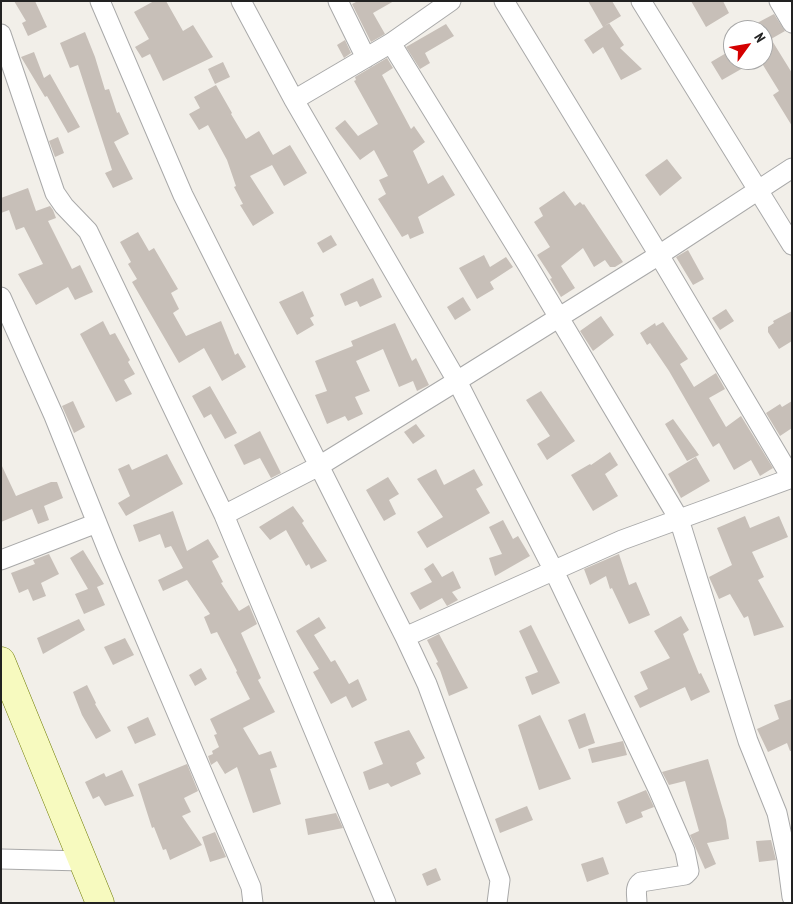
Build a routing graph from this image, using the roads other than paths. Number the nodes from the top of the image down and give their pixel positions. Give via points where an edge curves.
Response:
1 (100, 1) edge
2 (240, 1) edge
3 (338, 1) edge
4 (451, 1) edge
5 (504, 1) edge
6 (641, 1) edge
7 (779, 1) edge
8 (792, 23) edge
9 (1, 34) edge
10 (391, 43) junction
11 (366, 58) junction
12 (294, 100) junction
13 (792, 168) edge
14 (758, 189) junction
15 (792, 245) edge
16 (659, 255) junction
17 (1, 297) edge
18 (559, 317) junction
19 (457, 381) junction
20 (319, 466) junction
21 (792, 478) edge
22 (224, 515) junction
23 (679, 519) junction
24 (97, 523) junction
25 (1, 560) edge
26 (554, 571) junction
27 (405, 637) junction
28 (1, 661) edge
29 (1, 859) edge
30 (83, 861) junction
31 (792, 897) edge
32 (100, 903) edge
33 (254, 903) edge
34 (386, 903) edge
35 (497, 903) edge
36 (637, 903) edge

1 - 20 street via 183,195
2 - 12 street
3 - 11 street
4 - 10 street
5 - 16 street
6 - 14 street
7 - 8 street
9 - 22 street via 55,193 88,230
10 - 11 street
10 - 18 street
11 - 12 street
12 - 19 street
13 - 14 street
14 - 15 street
14 - 16 street
16 - 18 street
16 - 21 street
17 - 24 street
18 - 19 street
18 - 23 street
19 - 20 street
19 - 26 street
20 - 22 street
20 - 27 street
21 - 23 street
22 - 34 street
23 - 26 street via 622,540
23 - 31 street via 748,740 777,813
24 - 25 street
24 - 33 street via 251,887
26 - 27 street
26 - 36 street via 658,789 689,867 685,875 642,882 636,889
27 - 35 street via 427,684 500,880
28 - 30 street
29 - 30 street
30 - 32 street

